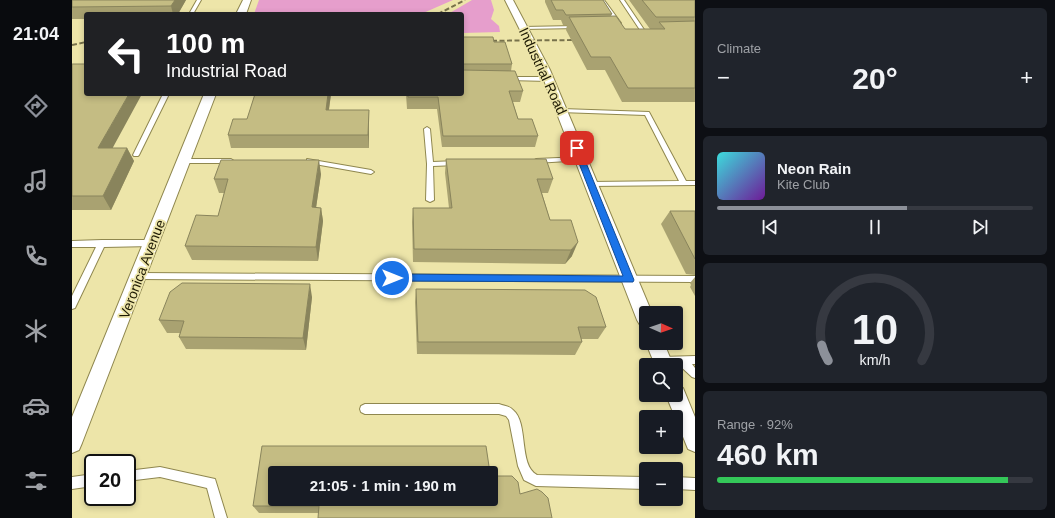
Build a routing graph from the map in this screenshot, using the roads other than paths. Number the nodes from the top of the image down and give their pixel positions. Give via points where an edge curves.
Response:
1 (199, 0) edge
2 (247, 0) edge
3 (509, 0) edge
4 (602, 0) edge
5 (622, 0) edge
6 (192, 12) edge
7 (242, 12) edge
8 (613, 26) edge
9 (581, 27) edge
10 (523, 28) junction
11 (659, 32) edge
12 (502, 79) edge
13 (549, 79) junction
14 (165, 96) edge
15 (209, 96) edge
16 (562, 111) junction
17 (427, 129) dead end
18 (136, 155) dead end
19 (582, 159) junction
20 (184, 161) junction
21 (239, 161) edge
22 (302, 161) edge
23 (528, 161) edge
24 (468, 163) edge
25 (430, 164) junction
26 (371, 172) dead end
27 (684, 183) junction
28 (695, 183) edge
29 (591, 184) junction
30 (430, 200) dead end
31 (102, 243) junction
32 (152, 243) junction
33 (72, 244) edge
34 (139, 276) junction
35 (695, 279) edge
36 (630, 280) junction
37 (72, 305) edge
38 (640, 306) edge
39 (695, 360) edge
40 (683, 361) edge
41 (683, 368) edge
42 (695, 374) edge
43 (679, 402) edge
44 (365, 409) dead end
45 (695, 442) edge
46 (72, 443) edge
47 (136, 475) edge
48 (84, 481) edge
49 (639, 482) edge
50 (72, 483) edge
51 (683, 483) edge
52 (695, 484) edge
53 (221, 518) edge

1 - 6 lane
2 - 7 street
3 - 10 street, Industrial Road
4 - 8 lane via 619,23
5 - 11 lane via 644,32
9 - 10 lane
10 - 13 street, Industrial Road
12 - 13 lane
13 - 16 street, Industrial Road
14 - 18 lane
15 - 20 street, Veronica Avenue
16 - 19 street, Industrial Road
16 - 27 lane via 647,113
17 - 25 lane
19 - 23 lane
19 - 29 street, Industrial Road
20 - 21 lane
20 - 32 street, Veronica Avenue
22 - 26 lane
24 - 25 lane
25 - 30 lane
27 - 28 lane
27 - 29 lane
29 - 36 street, Industrial Road
31 - 32 lane
31 - 33 lane
31 - 37 lane
32 - 34 street, Veronica Avenue
34 - 36 lane
34 - 46 street, Veronica Avenue
35 - 36 lane
36 - 38 street, Industrial Road
39 - 40 lane
41 - 42 lane
43 - 45 street
44 - 49 lane via 499,409 510,412 514,418 523,466 528,476 536,480
47 - 53 lane via 160,472 211,483
48 - 50 lane
51 - 52 lane

